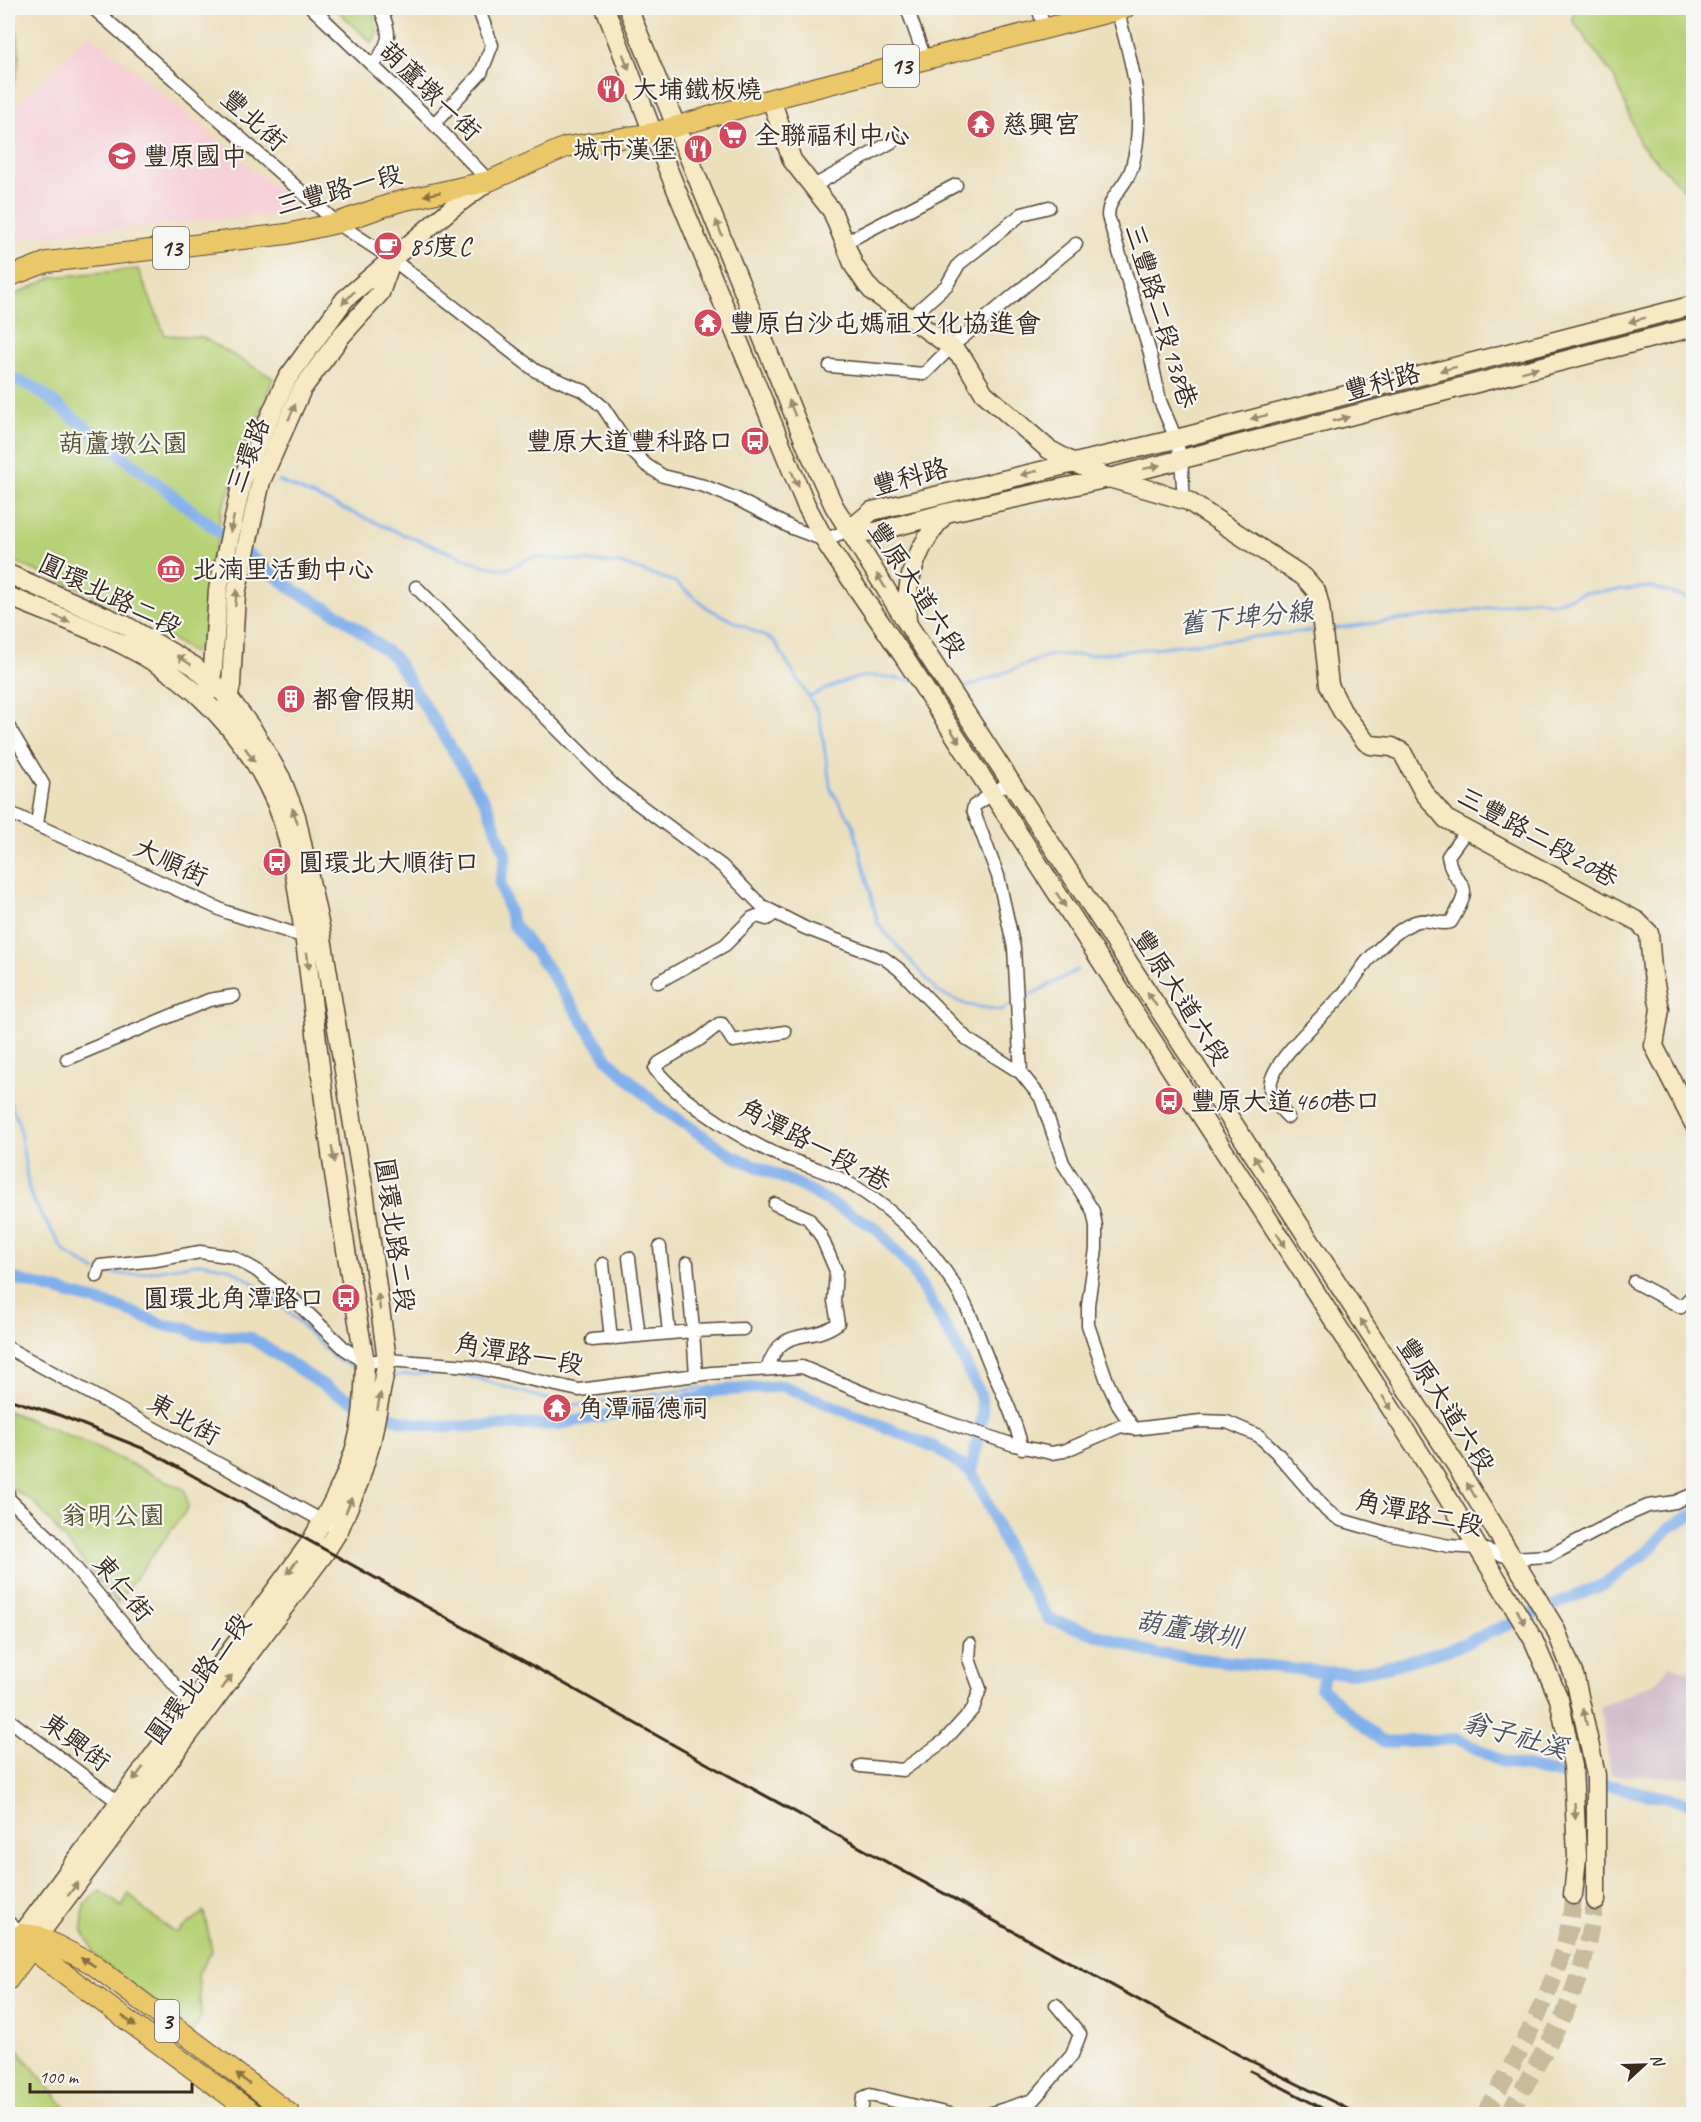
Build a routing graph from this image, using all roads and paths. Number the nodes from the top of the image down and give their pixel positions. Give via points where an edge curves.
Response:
1 (93, 8) edge
2 (312, 8) edge
3 (380, 8) edge
4 (478, 8) edge
5 (605, 8) edge
6 (628, 8) edge
7 (907, 8) edge
8 (1121, 8) edge
9 (1041, 17) edge
10 (925, 59) junction
11 (373, 66) junction
12 (771, 99) junction
13 (434, 124) junction
14 (677, 126) junction
15 (653, 134) junction
16 (895, 140) dead end
17 (489, 182) junction
18 (956, 185) dead end
19 (812, 187) junction
20 (1049, 207) dead end
21 (336, 223) junction
22 (846, 242) junction
23 (1076, 244) dead end
24 (392, 259) junction
25 (8, 277) edge
26 (1694, 305) edge
27 (910, 318) junction
28 (1694, 327) edge
29 (951, 347) junction
30 (830, 366) dead end
31 (294, 384) junction
32 (1176, 439) junction
33 (1181, 460) junction
34 (1072, 462) junction
35 (1109, 478) junction
36 (1184, 499) junction
37 (946, 513) junction
38 (849, 530) junction
39 (824, 540) junction
40 (8, 574) edge
41 (416, 587) dead end
42 (8, 596) edge
43 (907, 623) junction
44 (212, 683) junction
45 (229, 698) junction
46 (205, 702) junction
47 (222, 720) junction
48 (8, 726) edge
49 (1011, 781) junction
50 (992, 794) junction
51 (8, 812) edge
52 (38, 824) junction
53 (1466, 831) junction
54 (774, 914) junction
55 (313, 934) junction
56 (658, 982) dead end
57 (234, 996) dead end
58 (785, 1032) dead end
59 (67, 1059) dead end
60 (1021, 1073) junction
61 (1288, 1117) dead end
62 (1694, 1124) edge
63 (775, 1204) dead end
64 (660, 1247) dead end
65 (629, 1258) dead end
66 (687, 1263) dead end
67 (603, 1264) dead end
68 (99, 1271) dead end
69 (1634, 1282) dead end
70 (1694, 1294) edge
71 (743, 1329) dead end
72 (693, 1331) junction
73 (669, 1333) junction
74 (639, 1336) junction
75 (611, 1339) junction
76 (592, 1341) dead end
77 (8, 1348) edge
78 (387, 1360) junction
79 (365, 1362) junction
80 (766, 1369) junction
81 (696, 1375) junction
82 (1134, 1429) junction
83 (364, 1442) junction
84 (1018, 1447) junction
85 (1694, 1494) edge
86 (8, 1497) edge
87 (322, 1521) junction
88 (339, 1530) junction
89 (1479, 1548) junction
90 (1512, 1558) junction
91 (970, 1644) dead end
92 (196, 1710) junction
93 (8, 1719) edge
94 (860, 1766) dead end
95 (117, 1801) junction
96 (1573, 1895) tunnel mouth
97 (1596, 1901) tunnel mouth
98 (25, 1935) edge
99 (8, 1954) edge
100 (8, 1980) edge
101 (1056, 2005) dead end
102 (254, 2115) edge
103 (290, 2115) edge
104 (861, 2115) edge
105 (949, 2115) edge
106 (989, 2115) edge

1 - 21 street, 豐北街
2 - 11 street, 葫蘆墩一街
3 - 11 street via 389,30 387,46
4 - 13 street via 492,45 485,64
5 -> 15 street, 豐原大道六段
6 - 14 street, 豐原大道六段
7 - 10 street
8 - 9 main road, 13
8 - 32 street, 三豐路二段138巷 via 1137,82 1137,136 1131,172 1111,202 1108,216 1150,353 1160,401
9 - 10 main road, 13
10 - 12 main road, 13
11 - 13 street, 葫蘆墩一街
12 - 14 main road, 13
12 - 19 street, 三豐路二段20巷 via 792,160
13 - 17 street, 葫蘆墩一街
14 - 15 main road, 三豐路一段 / 13
38 -> 14 street, 豐原大道六段 via 807,447
15 - 17 main road, 三豐路一段 / 13 via 566,147
15 -> 39 street, 豐原大道六段 via 788,465
16 - 19 street
17 -> 21 main road, 三豐路一段 / 13 via 398,202
17 - 24 street
18 - 22 street
19 - 22 street, 三豐路二段20巷 via 832,211
20 - 27 street via 1022,214 959,264 946,285
21 - 24 street, 豐北街
21 - 25 main road, 三豐路一段 / 13 via 286,234 47,262
22 - 27 street, 三豐路二段20巷 via 854,266 867,285
23 - 29 street
24 - 31 street, 三環路 via 380,293
24 - 39 street, 豐北街 via 536,371 584,391 603,408 646,465 663,476 737,499
26 -> 32 street, 豐科路
27 - 29 street, 三豐路二段20巷
33 -> 28 street, 豐科路
29 - 30 street via 924,374
29 - 34 street, 三豐路二段20巷 via 984,393 1048,448
31 -> 44 street, 三環路 via 243,477 218,590
45 -> 31 street, 三環路 via 236,594 258,492
32 - 33 street, 三豐路二段138巷
32 - 34 street, 豐科路
35 -> 33 street, 豐科路
33 - 36 street, 三豐路二段138巷
34 - 35 street, 三豐路二段20巷
34 -> 38 street, 豐科路 via 872,512
35 - 36 street, 三豐路二段20巷
35 - 37 street, 豐科路
36 - 53 street, 三豐路二段20巷 via 1304,577 1316,591 1329,685 1342,711 1366,742 1402,752 1436,810
37 - 38 street, 豐科路 via 875,532
37 - 43 street via 915,562 908,586
38 - 39 street
43 -> 38 street, 豐原大道六段
39 -> 50 street, 豐原大道六段
44 -> 40 street, 圓環北路二段 via 179,656 125,625
41 - 54 street via 614,786 722,866
42 -> 46 street, 圓環北路二段 via 129,647 164,668
43 - 49 street, 豐原大道六段
44 - 45 street, 圓環北路二段
44 - 46 street, 三環路
45 - 47 street, 三環路
55 -> 45 street, 圓環北路二段 via 302,836 289,797 263,745
46 - 47 street, 圓環北路二段
47 -> 55 street, 圓環北路二段 via 256,765 276,804
48 - 52 street via 43,784
49 - 50 street
90 -> 49 street, 豐原大道六段 via 1456,1465
50 - 60 street via 973,810 998,876 1014,948
50 -> 89 street, 豐原大道六段
51 - 52 street, 大順街
52 - 55 street, 大順街 via 226,912
53 - 61 street via 1448,856 1465,891 1451,922 1424,919 1398,934 1368,960 1273,1074 1270,1088 1275,1103
53 - 62 street, 三豐路二段20巷 via 1637,921 1647,930 1660,1009 1654,1046
54 - 56 street via 767,920 752,918 725,945
54 - 60 street via 884,958 967,1040
78 -> 55 street, 圓環北路二段 via 364,1191
55 -> 79 street, 圓環北路二段 via 322,1081
57 - 59 street via 209,1000
58 - 84 street, 角潭路一段1巷 via 733,1041 719,1024 655,1069 676,1092 750,1141 837,1177 907,1225 965,1305 1017,1426
60 - 82 street via 1041,1098 1063,1163 1093,1211 1096,1250 1088,1325 1107,1382
63 - 80 street via 808,1218 821,1236 836,1271 834,1301 838,1323 778,1346 772,1351
64 - 73 street
65 - 74 street
66 - 72 street
67 - 75 street
68 - 79 street via 200,1252 233,1257 292,1298 345,1349
69 - 70 street via 1681,1307
71 - 72 street
72 - 73 street
72 - 81 street
73 - 74 street
74 - 75 street
75 - 76 street
77 - 87 street, 東北街
78 - 79 street, 角潭路一段
78 - 81 street, 角潭路一段 via 469,1366 579,1390
83 -> 78 street, 圓環北路二段
79 - 83 street, 圓環北路二段
80 - 81 street, 角潭路一段
80 - 84 street, 角潭路一段 via 802,1367 873,1397
82 - 84 street, 角潭路二段 via 1121,1426 1051,1454
82 - 89 street, 角潭路二段 via 1201,1421 1237,1425 1268,1444 1327,1511 1341,1520 1449,1546
83 - 87 street, 圓環北路二段
88 -> 83 street, 圓環北路二段 via 359,1482
85 - 90 street, 角潭路二段 via 1648,1506 1549,1556
86 - 92 street, 東仁街 via 51,1539
87 - 88 street, 東北街
87 -> 92 street, 圓環北路二段
92 -> 88 street, 圓環北路二段 via 324,1554
89 - 90 street, 角潭路二段
89 -> 96 street, 豐原大道六段 via 1533,1639 1559,1699 1573,1766 1577,1857
97 -> 90 street, 豐原大道六段 via 1596,1775 1575,1678 1554,1626
91 - 94 street via 969,1659 980,1689 973,1709 944,1741 903,1770
92 -> 95 street, 圓環北路二段
98 -> 92 street, 圓環北路二段
93 - 95 street, 東興街
95 - 98 street, 圓環北路二段
98 - 99 main road
98 - 100 main road
98 -> 102 main road, 3
103 -> 98 main road, 3 via 91,1963
101 - 106 street via 1080,2034 1072,2055 1033,2100
104 - 105 street via 863,2098 870,2095

